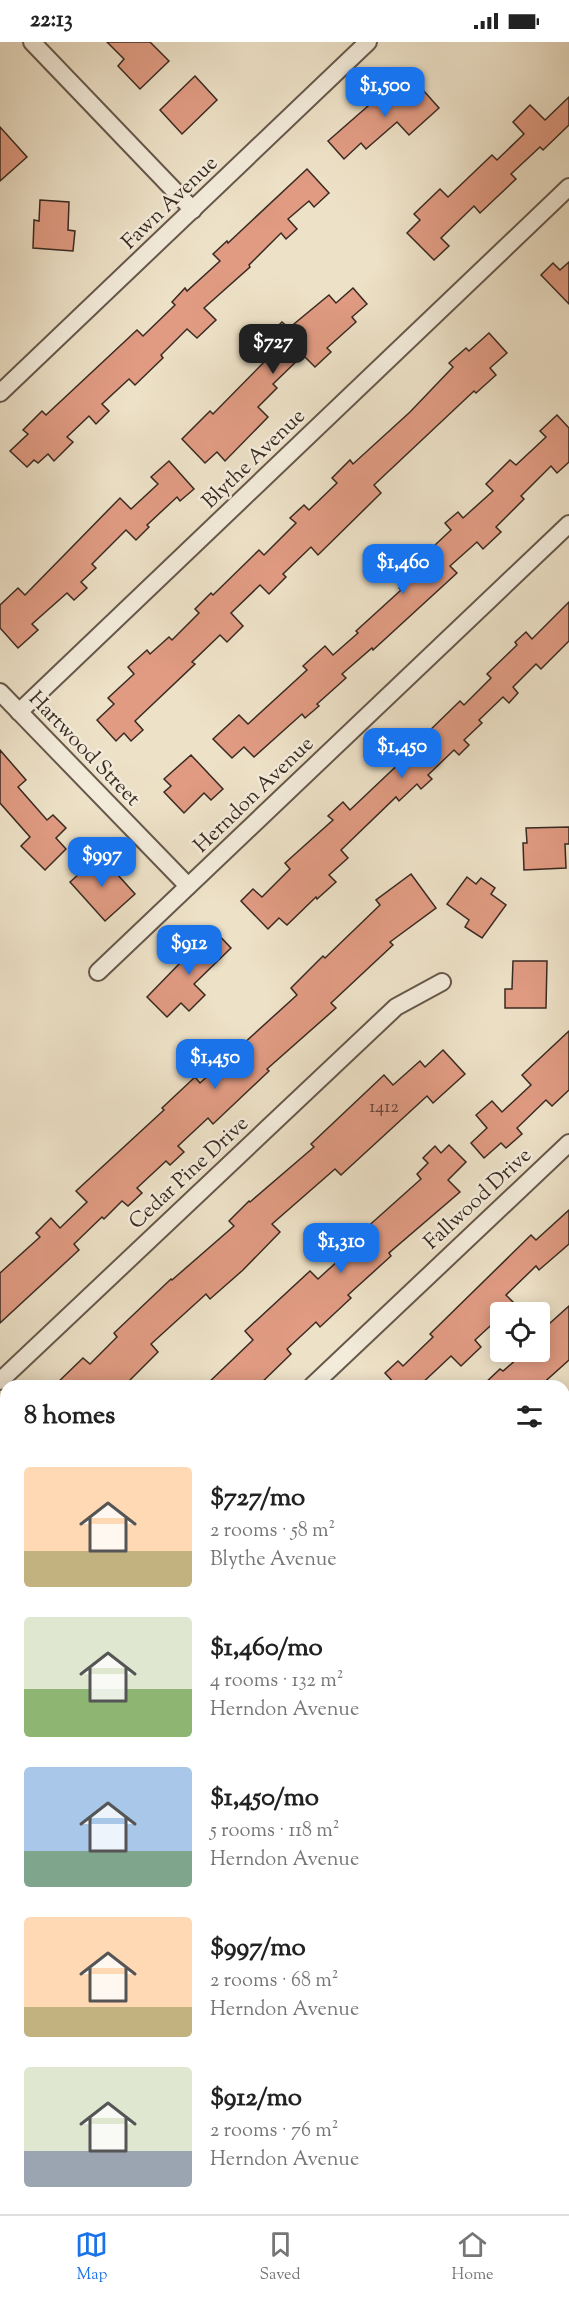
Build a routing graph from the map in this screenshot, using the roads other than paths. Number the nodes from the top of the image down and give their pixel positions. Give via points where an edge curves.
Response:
1 (32, 42) edge
2 (368, 42) edge
3 (569, 187) edge
4 (193, 210) junction
5 (0, 393) edge
6 (569, 524) edge
7 (0, 692) edge
8 (19, 712) junction
9 (188, 886) junction
10 (98, 972) dead end
11 (442, 982) dead end
12 (569, 1143) edge
13 (1, 1380) edge
14 (318, 1380) edge

1 - 4 street
2 - 4 street, Fawn Avenue
3 - 8 street, Blythe Avenue
4 - 5 street, Fawn Avenue
6 - 9 street, Herndon Avenue
7 - 8 street, Hartwood Street
8 - 9 street, Hartwood Street
9 - 10 street, Herndon Avenue
11 - 13 street, Cedar Pine Drive via 396,1007
12 - 14 street, Fallwood Drive

